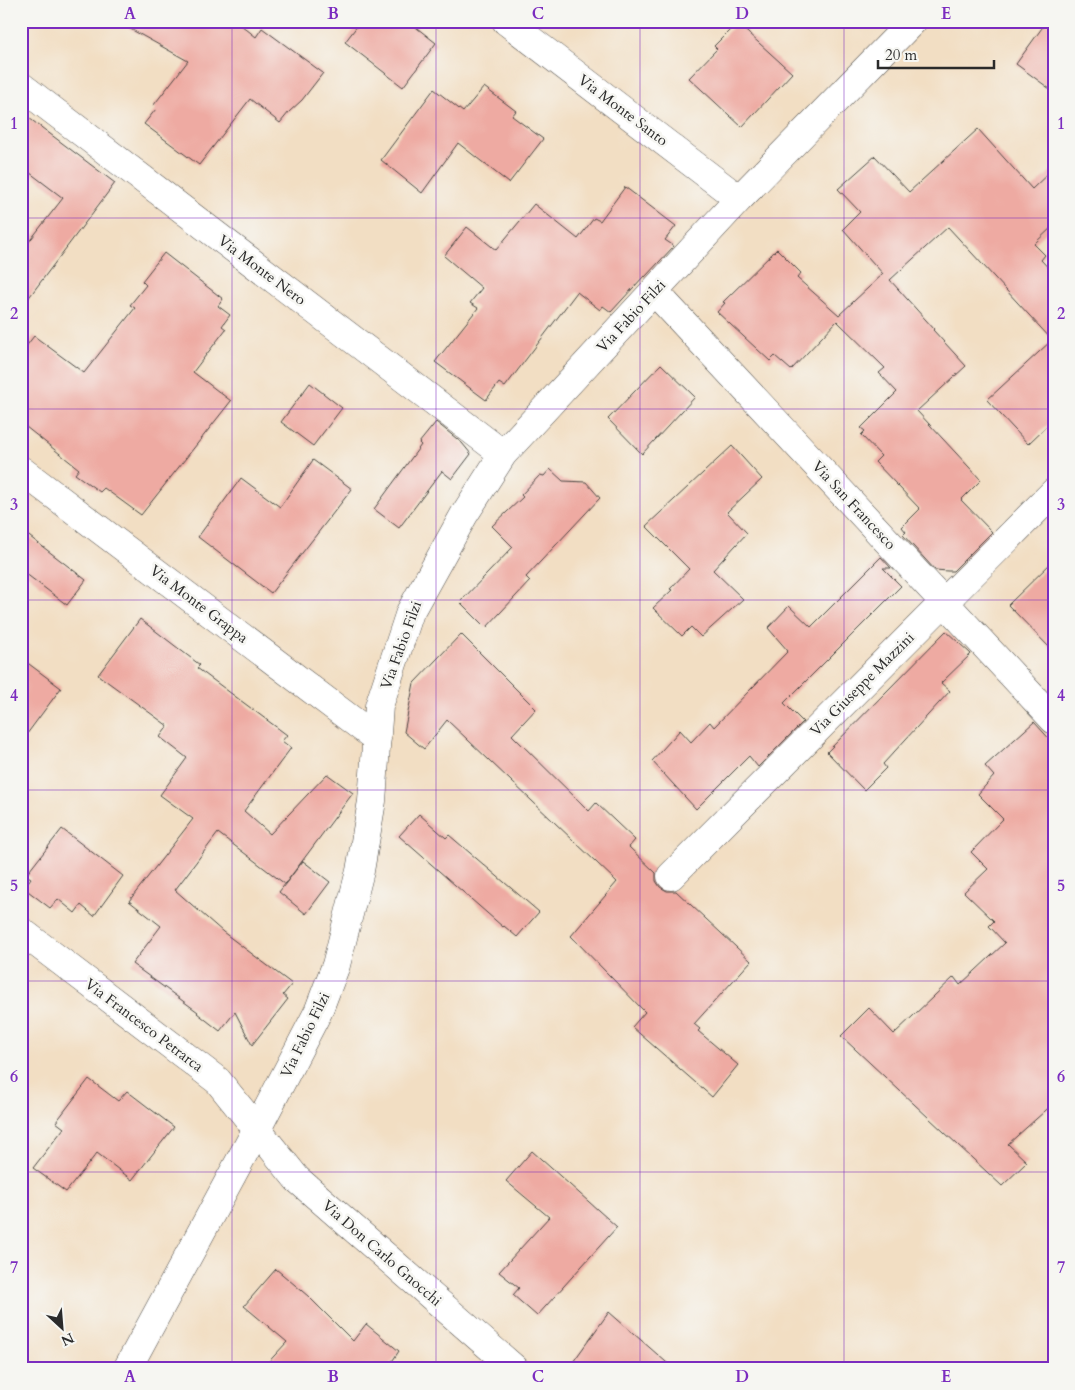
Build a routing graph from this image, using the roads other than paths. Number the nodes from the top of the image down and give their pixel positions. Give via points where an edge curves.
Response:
1 (506, 21) edge
2 (913, 21) edge
3 (21, 86) edge
4 (740, 199) junction
5 (654, 291) junction
6 (503, 454) junction
7 (21, 470) edge
8 (1054, 492) edge
9 (944, 602) junction
10 (1054, 720) edge
11 (377, 739) junction
12 (670, 876) dead end
13 (21, 931) edge
14 (257, 1129) junction
15 (127, 1369) edge
16 (515, 1369) edge

1 - 4 street, Via Monte Santo
2 - 4 street, Via Fabio Filzi
3 - 6 street, Via Monte Nero
4 - 5 street, Via Fabio Filzi
5 - 6 street, Via Fabio Filzi
5 - 9 street, Via San Francesco
6 - 11 street, Via Fabio Filzi via 464,515 410,612 379,706
7 - 11 street, Via Monte Grappa
8 - 9 street, Via Giuseppe Mazzini
9 - 10 street, Via San Francesco
9 - 12 street, Via Giuseppe Mazzini
11 - 14 street, Via Fabio Filzi via 372,801 360,872 336,965 318,1012
13 - 14 street, Via Francesco Petrarca via 218,1081
14 - 15 street, Via Fabio Filzi
14 - 16 street, Via Don Carlo Gnocchi via 297,1179

